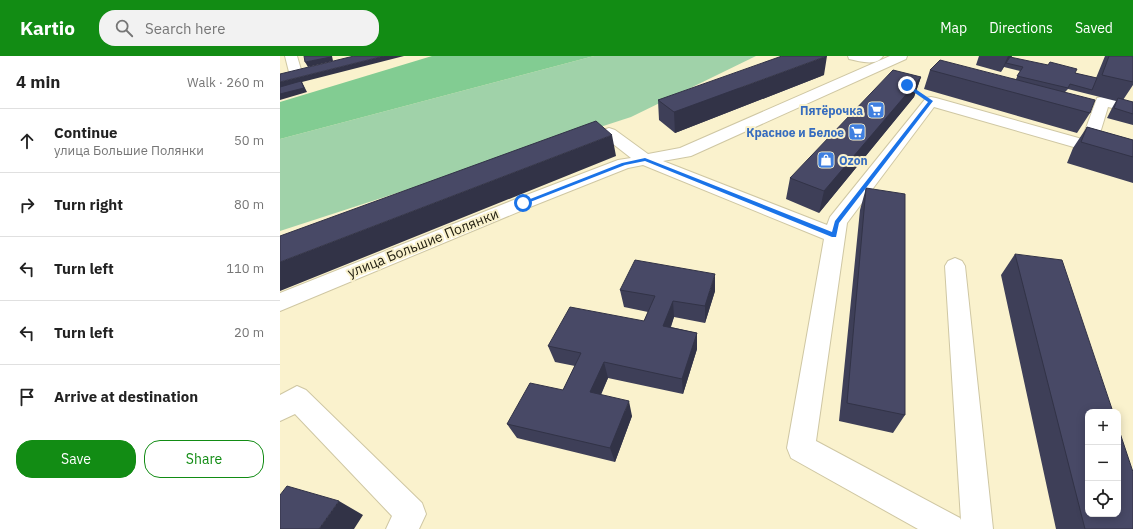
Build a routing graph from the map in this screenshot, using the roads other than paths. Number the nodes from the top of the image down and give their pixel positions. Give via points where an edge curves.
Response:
1 (290, 56) edge
2 (854, 56) edge
3 (901, 56) edge
4 (879, 67) edge
5 (310, 69) edge
6 (295, 73) junction
7 (280, 77) edge
8 (1133, 109) edge
9 (609, 133) edge
10 (1088, 146) junction
11 (1133, 159) edge
12 (645, 160) junction
13 (834, 235) junction
14 (955, 266) dead end
15 (280, 302) edge
16 (280, 408) edge
17 (402, 529) edge
18 (950, 529) edge
19 (977, 529) edge

1 - 6 street
2 - 4 street via 870,59
3 - 4 street, улица Большие Полянки
4 - 12 street, улица Большие Полянки via 685,152
5 - 6 street
6 - 7 street
8 - 10 street via 1102,101
9 - 12 street
10 - 11 street
10 - 13 street via 925,97 837,222
12 - 13 street
12 - 15 street, улица Большие Полянки via 624,164 523,203
13 - 18 street via 801,448
14 - 19 street
16 - 17 street via 297,398 411,514

